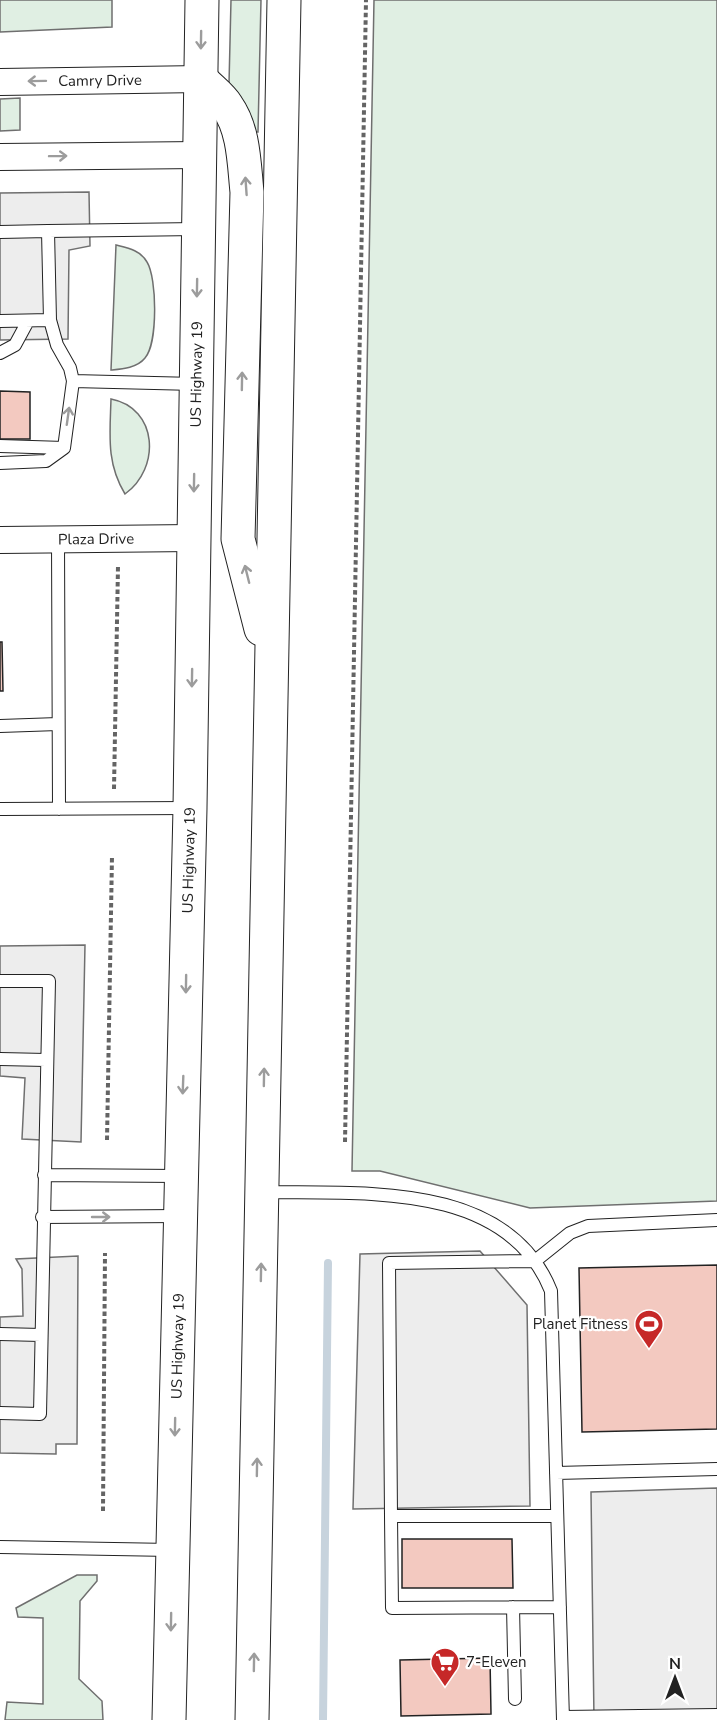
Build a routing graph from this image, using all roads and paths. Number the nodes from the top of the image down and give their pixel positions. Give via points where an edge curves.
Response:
1 (202, 0) edge
2 (284, 0) edge
3 (366, 0) edge
4 (201, 79) junction
5 (0, 82) edge
6 (200, 155) junction
7 (0, 157) edge
8 (198, 229) junction
9 (48, 231) junction
10 (0, 232) edge
11 (50, 320) junction
12 (0, 321) edge
13 (28, 321) junction
14 (0, 354) edge
15 (73, 381) junction
16 (196, 384) junction
17 (0, 446) edge
18 (64, 448) junction
19 (0, 463) edge
20 (193, 538) junction
21 (58, 539) junction
22 (0, 540) edge
23 (118, 566) dead end
24 (271, 672) junction
25 (58, 724) junction
26 (0, 726) edge
27 (114, 789) dead end
28 (190, 808) junction
29 (59, 809) junction
30 (0, 810) edge
31 (112, 855) dead end
32 (0, 981) edge
33 (0, 1059) edge
34 (46, 1060) junction
35 (107, 1140) dead end
36 (345, 1142) dead end
37 (44, 1175) junction
38 (180, 1176) junction
39 (262, 1192) junction
40 (180, 1216) junction
41 (42, 1217) junction
42 (717, 1220) edge
43 (105, 1253) dead end
44 (535, 1261) junction
45 (0, 1334) edge
46 (41, 1335) junction
47 (0, 1413) edge
48 (717, 1469) edge
49 (556, 1473) junction
50 (103, 1511) dead end
51 (391, 1516) junction
52 (557, 1516) junction
53 (0, 1547) edge
54 (172, 1550) junction
55 (513, 1607) junction
56 (560, 1607) junction
57 (515, 1699) dead end
58 (717, 1715) edge
59 (563, 1718) edge
60 (169, 1720) edge
61 (252, 1720) edge

1 -> 4 highway, US Highway 19
2 - 24 highway
3 - 36 path
4 -> 5 street, Camry Drive
4 - 6 highway, US Highway 19
24 -> 4 highway via 238,540 247,192 243,153 227,105
7 -> 6 street
6 - 8 highway, US Highway 19
8 - 9 lane
8 -> 16 highway, US Highway 19
9 - 10 lane
9 - 11 lane
11 - 13 lane
11 - 15 lane
12 - 13 lane
13 - 14 lane via 15,345
15 - 16 lane
18 -> 15 lane
16 -> 20 highway, US Highway 19
17 - 18 lane
18 - 19 lane via 46,461
20 - 21 street, Plaza Drive
20 -> 28 highway, US Highway 19
21 - 22 street, Plaza Drive
21 - 25 lane
23 - 27 path
39 -> 24 highway
25 - 26 lane
25 - 29 lane
28 - 29 lane
28 -> 38 highway, US Highway 19
29 - 30 lane
31 - 35 path
32 - 34 lane via 48,981
33 - 34 lane
34 - 37 lane
37 - 38 lane
37 - 41 lane
38 - 40 highway, US Highway 19
39 - 44 lane via 395,1195 445,1204 490,1222
61 -> 39 highway
41 -> 40 lane
40 -> 54 highway, US Highway 19
41 - 46 lane
42 - 44 lane via 588,1226 570,1233
43 - 50 path
44 - 49 lane via 551,1291
44 - 51 lane via 389,1263
45 - 46 lane
46 - 47 lane via 40,1414
48 - 49 lane
49 - 52 lane
51 - 52 lane
51 - 55 lane via 392,1608
52 - 56 lane
53 - 54 lane
54 -> 60 highway, US Highway 19
55 - 56 lane
55 - 57 lane
56 - 59 lane
58 - 59 lane

